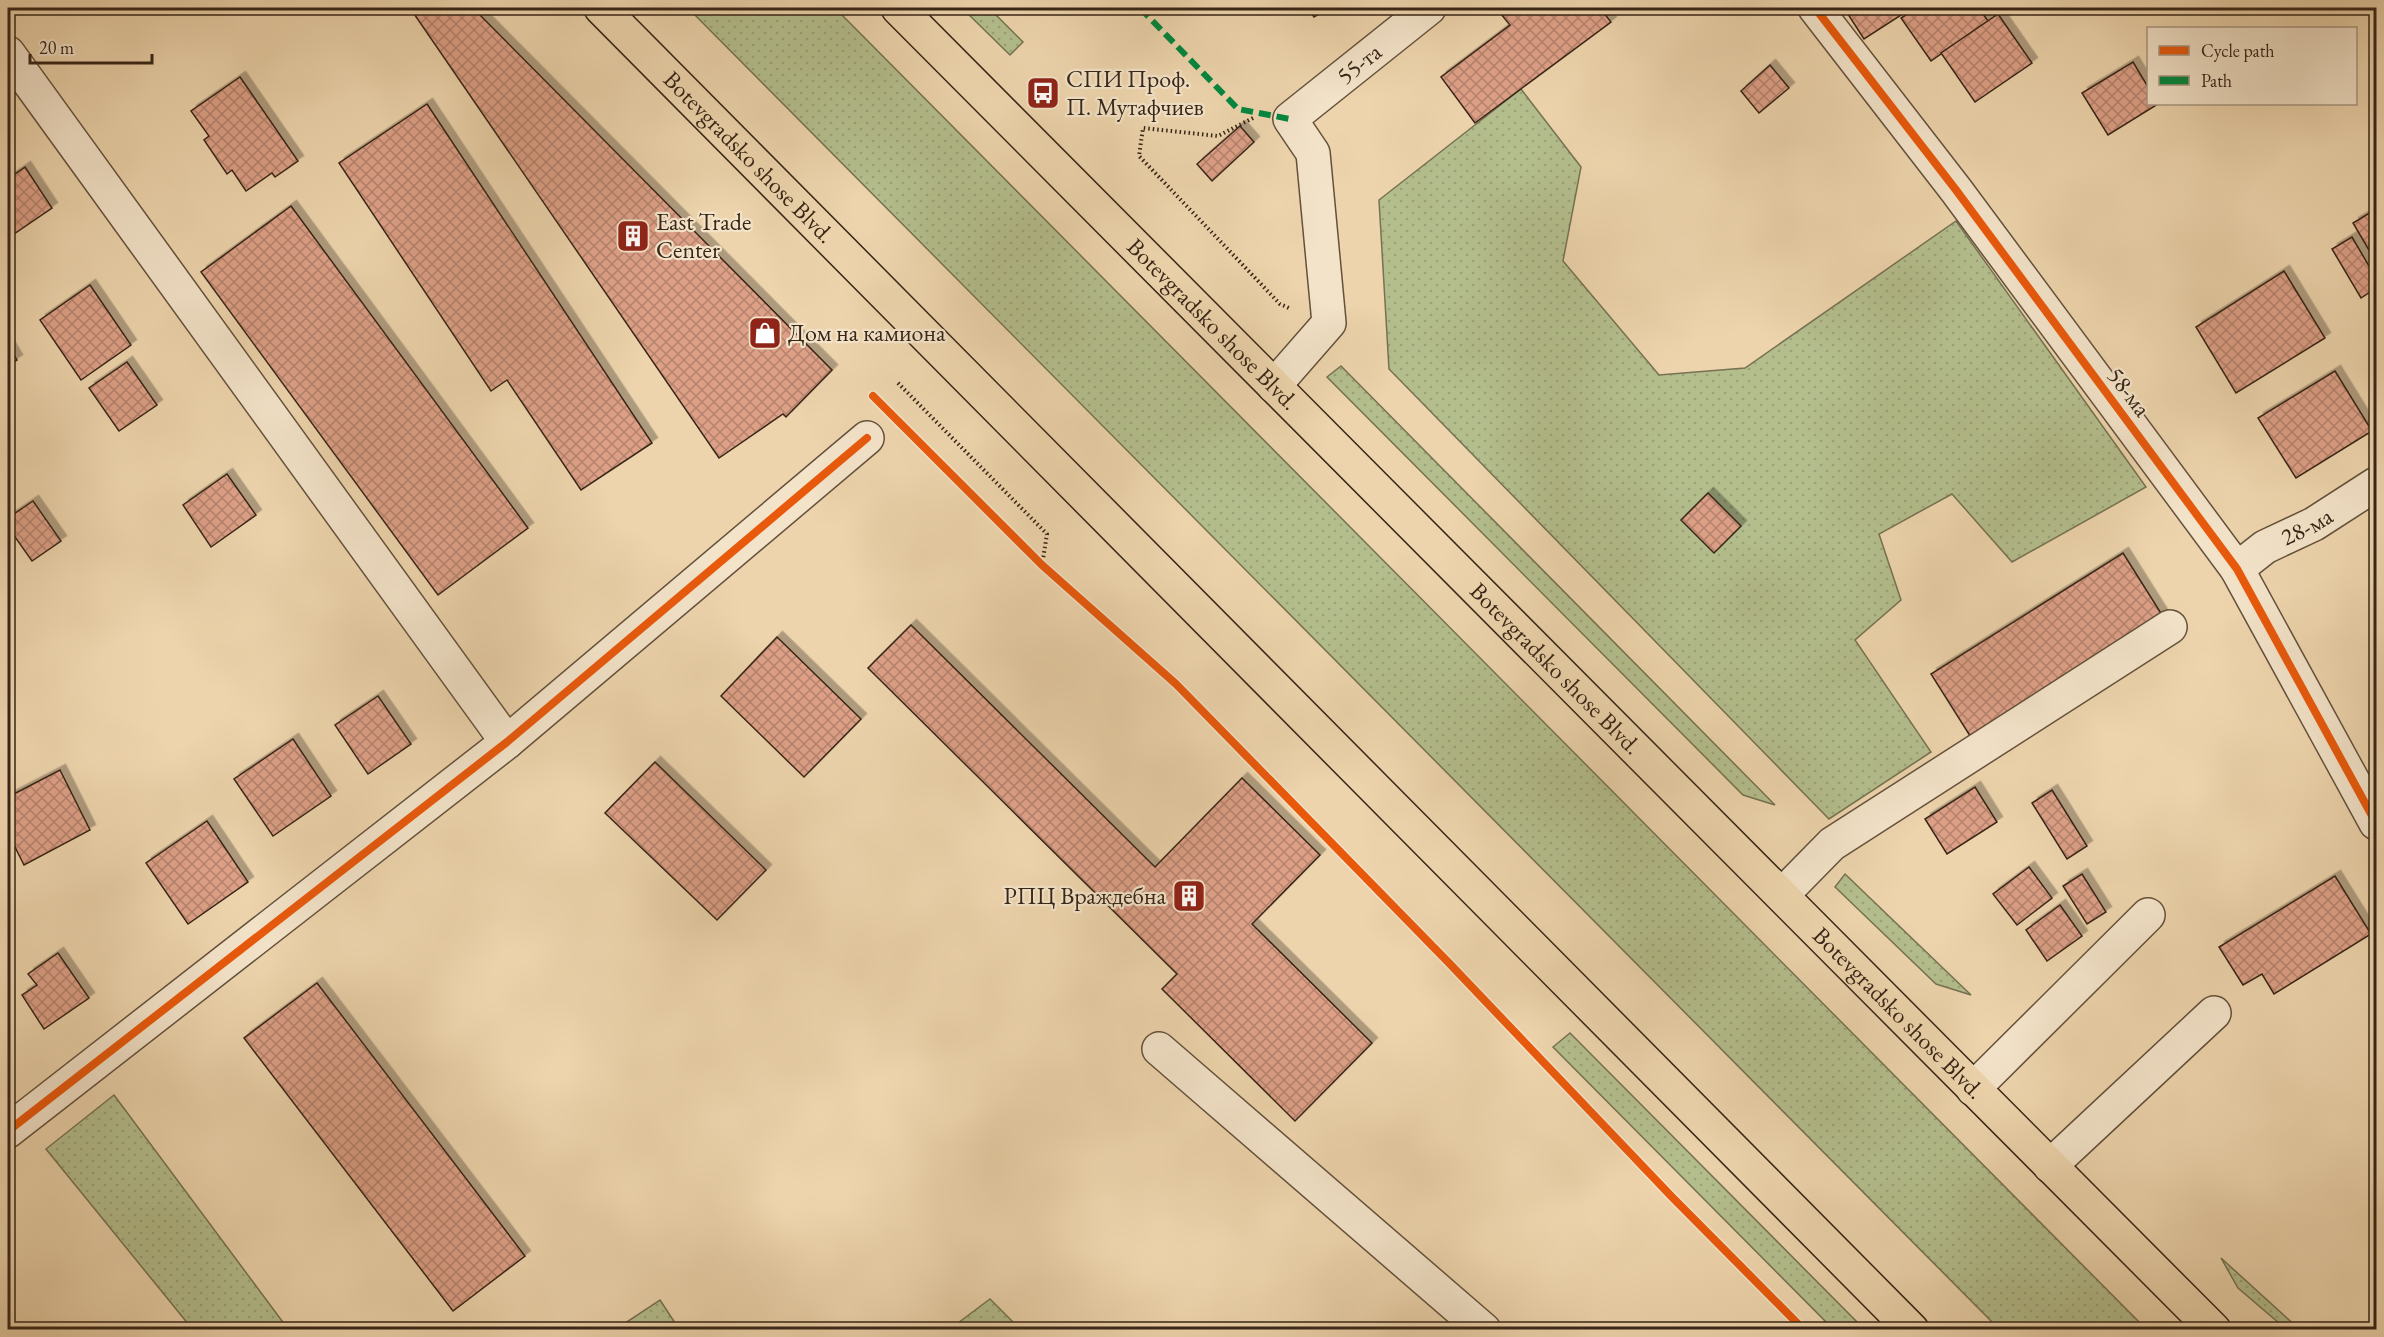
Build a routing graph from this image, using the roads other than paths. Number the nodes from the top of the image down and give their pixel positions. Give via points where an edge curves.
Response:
1 (601, 8) edge
2 (898, 8) edge
3 (1429, 8) edge
4 (1815, 8) edge
5 (8, 53) edge
6 (1274, 386) junction
7 (867, 438) dead end
8 (2376, 484) edge
9 (2237, 569) junction
10 (2170, 627) dead end
11 (507, 742) junction
12 (2376, 823) edge
13 (1782, 895) junction
14 (2148, 915) dead end
15 (2214, 1013) dead end
16 (1158, 1049) dead end
17 (1973, 1089) junction
18 (8, 1131) edge
19 (2050, 1166) junction
20 (2160, 1275) junction
21 (1484, 1329) edge
22 (1912, 1329) edge
23 (2214, 1329) edge
24 (2236, 1329) edge

1 - 22 main road, Botevgradsko shose Blvd.
2 - 6 main road, Botevgradsko shose Blvd.
3 - 6 street, 55-та via 1290,119 1313,153 1329,323
4 - 9 street, 58-ма via 1956,190
5 - 11 street
6 - 13 main road, Botevgradsko shose Blvd.
7 - 11 street
8 - 9 street, 28-ма via 2314,524 2265,547
9 - 12 street, 58-ма
10 - 13 street via 1832,844
11 - 18 street
13 - 17 main road, Botevgradsko shose Blvd.
14 - 17 street
15 - 19 street
16 - 21 street
17 - 19 main road, Botevgradsko shose Blvd.
19 - 20 main road, Botevgradsko shose Blvd.
20 - 23 main road, Botevgradsko shose Blvd.
20 - 24 main road

